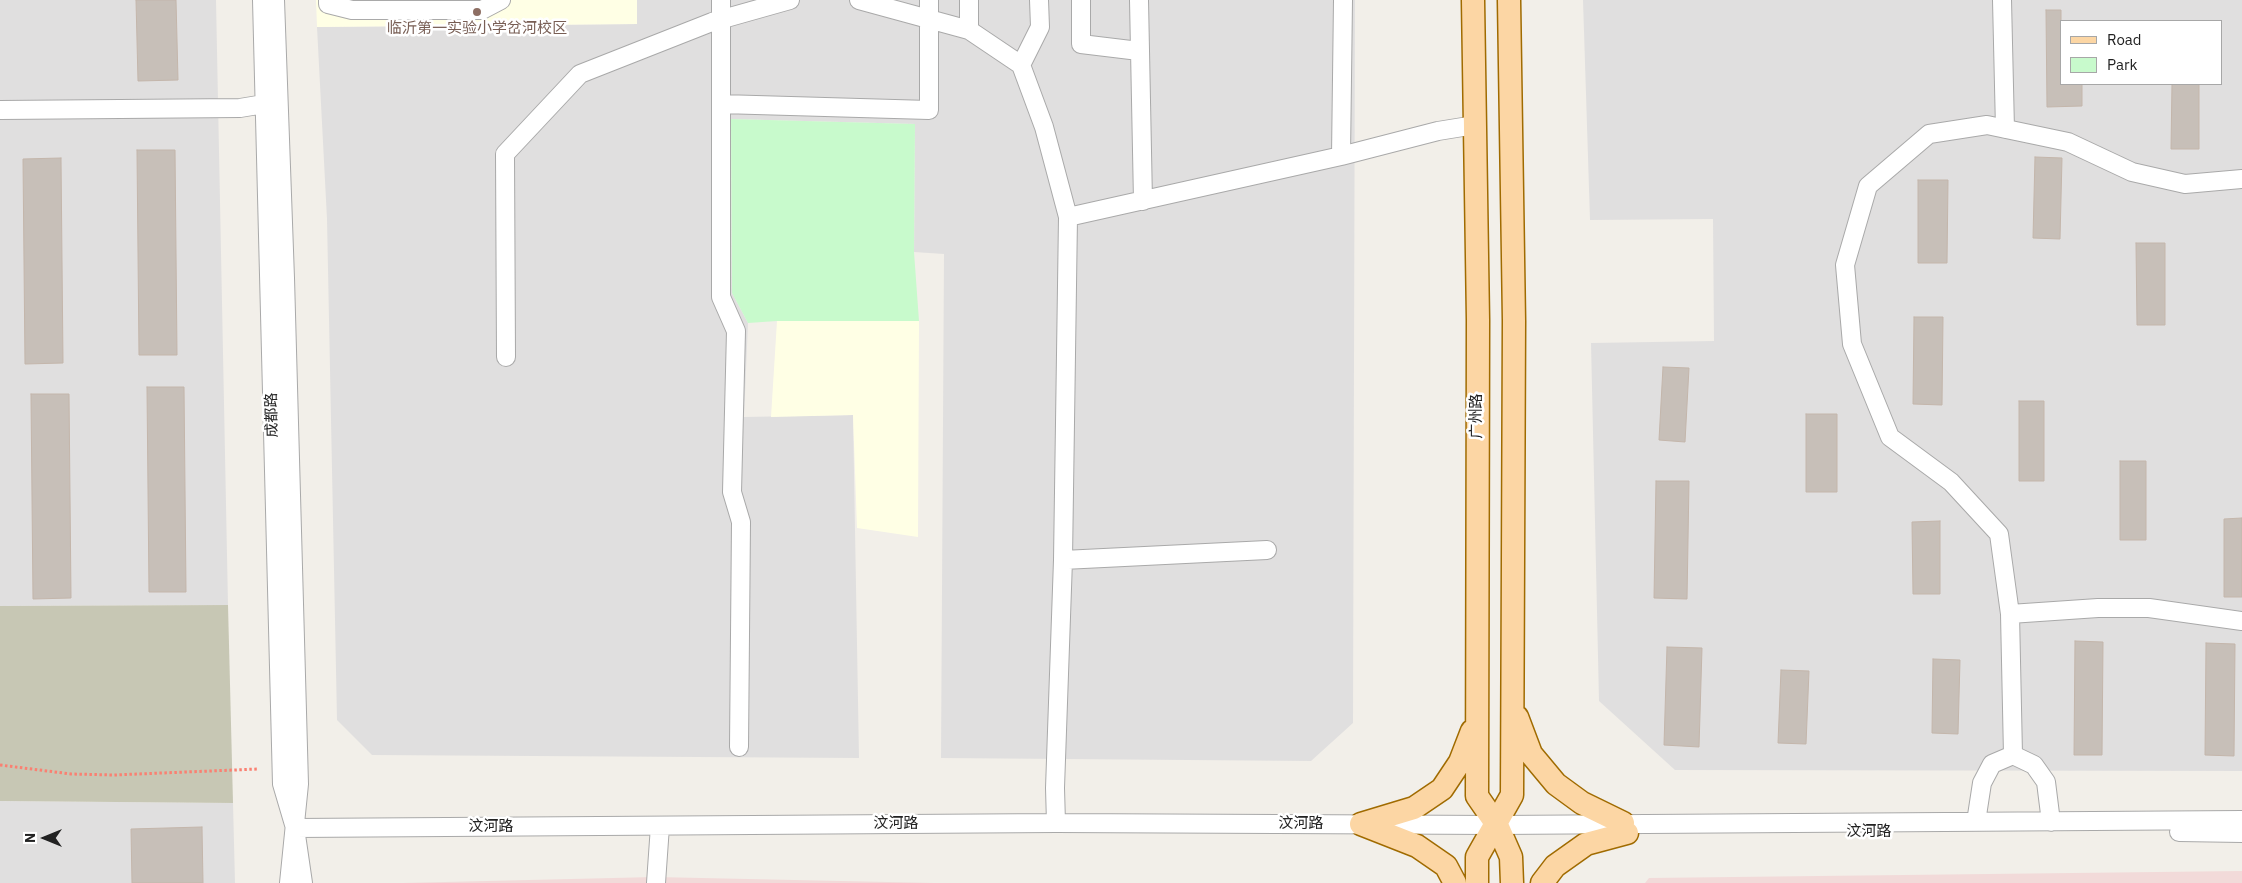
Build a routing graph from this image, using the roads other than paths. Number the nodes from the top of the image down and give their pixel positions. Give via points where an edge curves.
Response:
1 (262, 0) edge
2 (275, 0) edge
3 (328, 0) edge
4 (501, 0) edge
5 (722, 0) edge
6 (790, 0) edge
7 (859, 0) edge
8 (929, 0) edge
9 (969, 0) edge
10 (1039, 0) edge
11 (1081, 0) edge
12 (1139, 0) edge
13 (1343, 0) edge
14 (1473, 0) edge
15 (1509, 0) edge
16 (2002, 0) edge
17 (722, 19) junction
18 (929, 19) junction
19 (969, 30) junction
20 (1139, 51) junction
21 (1021, 65) junction
22 (264, 104) junction
23 (721, 104) junction
24 (0, 110) edge
25 (1475, 125) junction
26 (2005, 129) junction
27 (1341, 156) junction
28 (2242, 179) edge
29 (1143, 201) junction
30 (1068, 217) junction
31 (506, 357) dead end
32 (1267, 550) dead end
33 (1063, 560) junction
34 (2010, 614) junction
35 (2242, 621) edge
36 (1513, 706) junction
37 (1477, 721) junction
38 (738, 747) dead end
39 (2013, 755) junction
40 (2242, 820) edge
41 (1976, 822) junction
42 (2051, 822) junction
43 (1056, 823) junction
44 (1361, 824) junction
45 (1497, 825) junction
46 (660, 826) junction
47 (295, 828) junction
48 (1625, 828) junction
49 (2242, 833) edge
50 (289, 883) edge
51 (303, 883) edge
52 (656, 883) edge
53 (1455, 883) edge
54 (1477, 883) edge
55 (1512, 883) edge
56 (1542, 883) edge

1 - 22 street, 成都路
2 - 47 street, 成都路 via 298,784
3 - 4 street via 328,4 352,10 482,10
5 - 17 street
6 - 17 street
7 - 18 street
8 - 18 street
9 - 19 street
10 - 21 street via 1040,27
11 - 20 street via 1081,44
12 - 20 street
13 - 27 street
14 - 25 main road, 广州路
15 - 36 main road via 1514,321
16 - 26 street
17 - 23 street
17 - 31 street via 580,74 505,154
18 - 19 street
18 - 23 street via 929,110
19 - 21 street
20 - 29 street
21 - 30 street via 1044,127
22 - 24 street via 240,108
22 - 47 street, 成都路 via 282,784
23 - 38 street via 721,297 736,331 732,492 741,522
25 - 27 street
25 - 37 main road, 广州路
26 - 28 street via 2068,142 2132,172 2186,184
26 - 34 street via 1987,125 1929,134 1868,186 1845,265 1852,344 1890,437 1951,482 1999,534
27 - 29 street
29 - 30 street
30 - 33 street
32 - 33 street
33 - 43 street
34 - 35 street via 2149,608
34 - 39 street
36 - 45 main road via 1512,795
36 - 48 main road via 1531,754 1556,784
37 - 44 main road via 1460,762 1442,789 1414,808
37 - 45 main road, 广州路 via 1477,796
39 - 41 street via 1992,764 1982,783
39 - 42 street via 2034,766 2046,782
40 - 42 street, 汶河路
41 - 42 street, 汶河路
41 - 48 street, 汶河路
43 - 44 street, 汶河路
43 - 46 street, 汶河路
44 - 45 street, 汶河路
44 - 53 main road via 1417,846 1446,866
45 - 48 street, 汶河路
45 - 54 main road via 1477,857
45 - 55 main road, 广州路 via 1511,857
46 - 47 street, 汶河路
46 - 52 street
47 - 50 street, 成都路
47 - 51 street, 成都路
48 - 49 street, 汶河路
48 - 56 main road via 1586,844 1555,866

